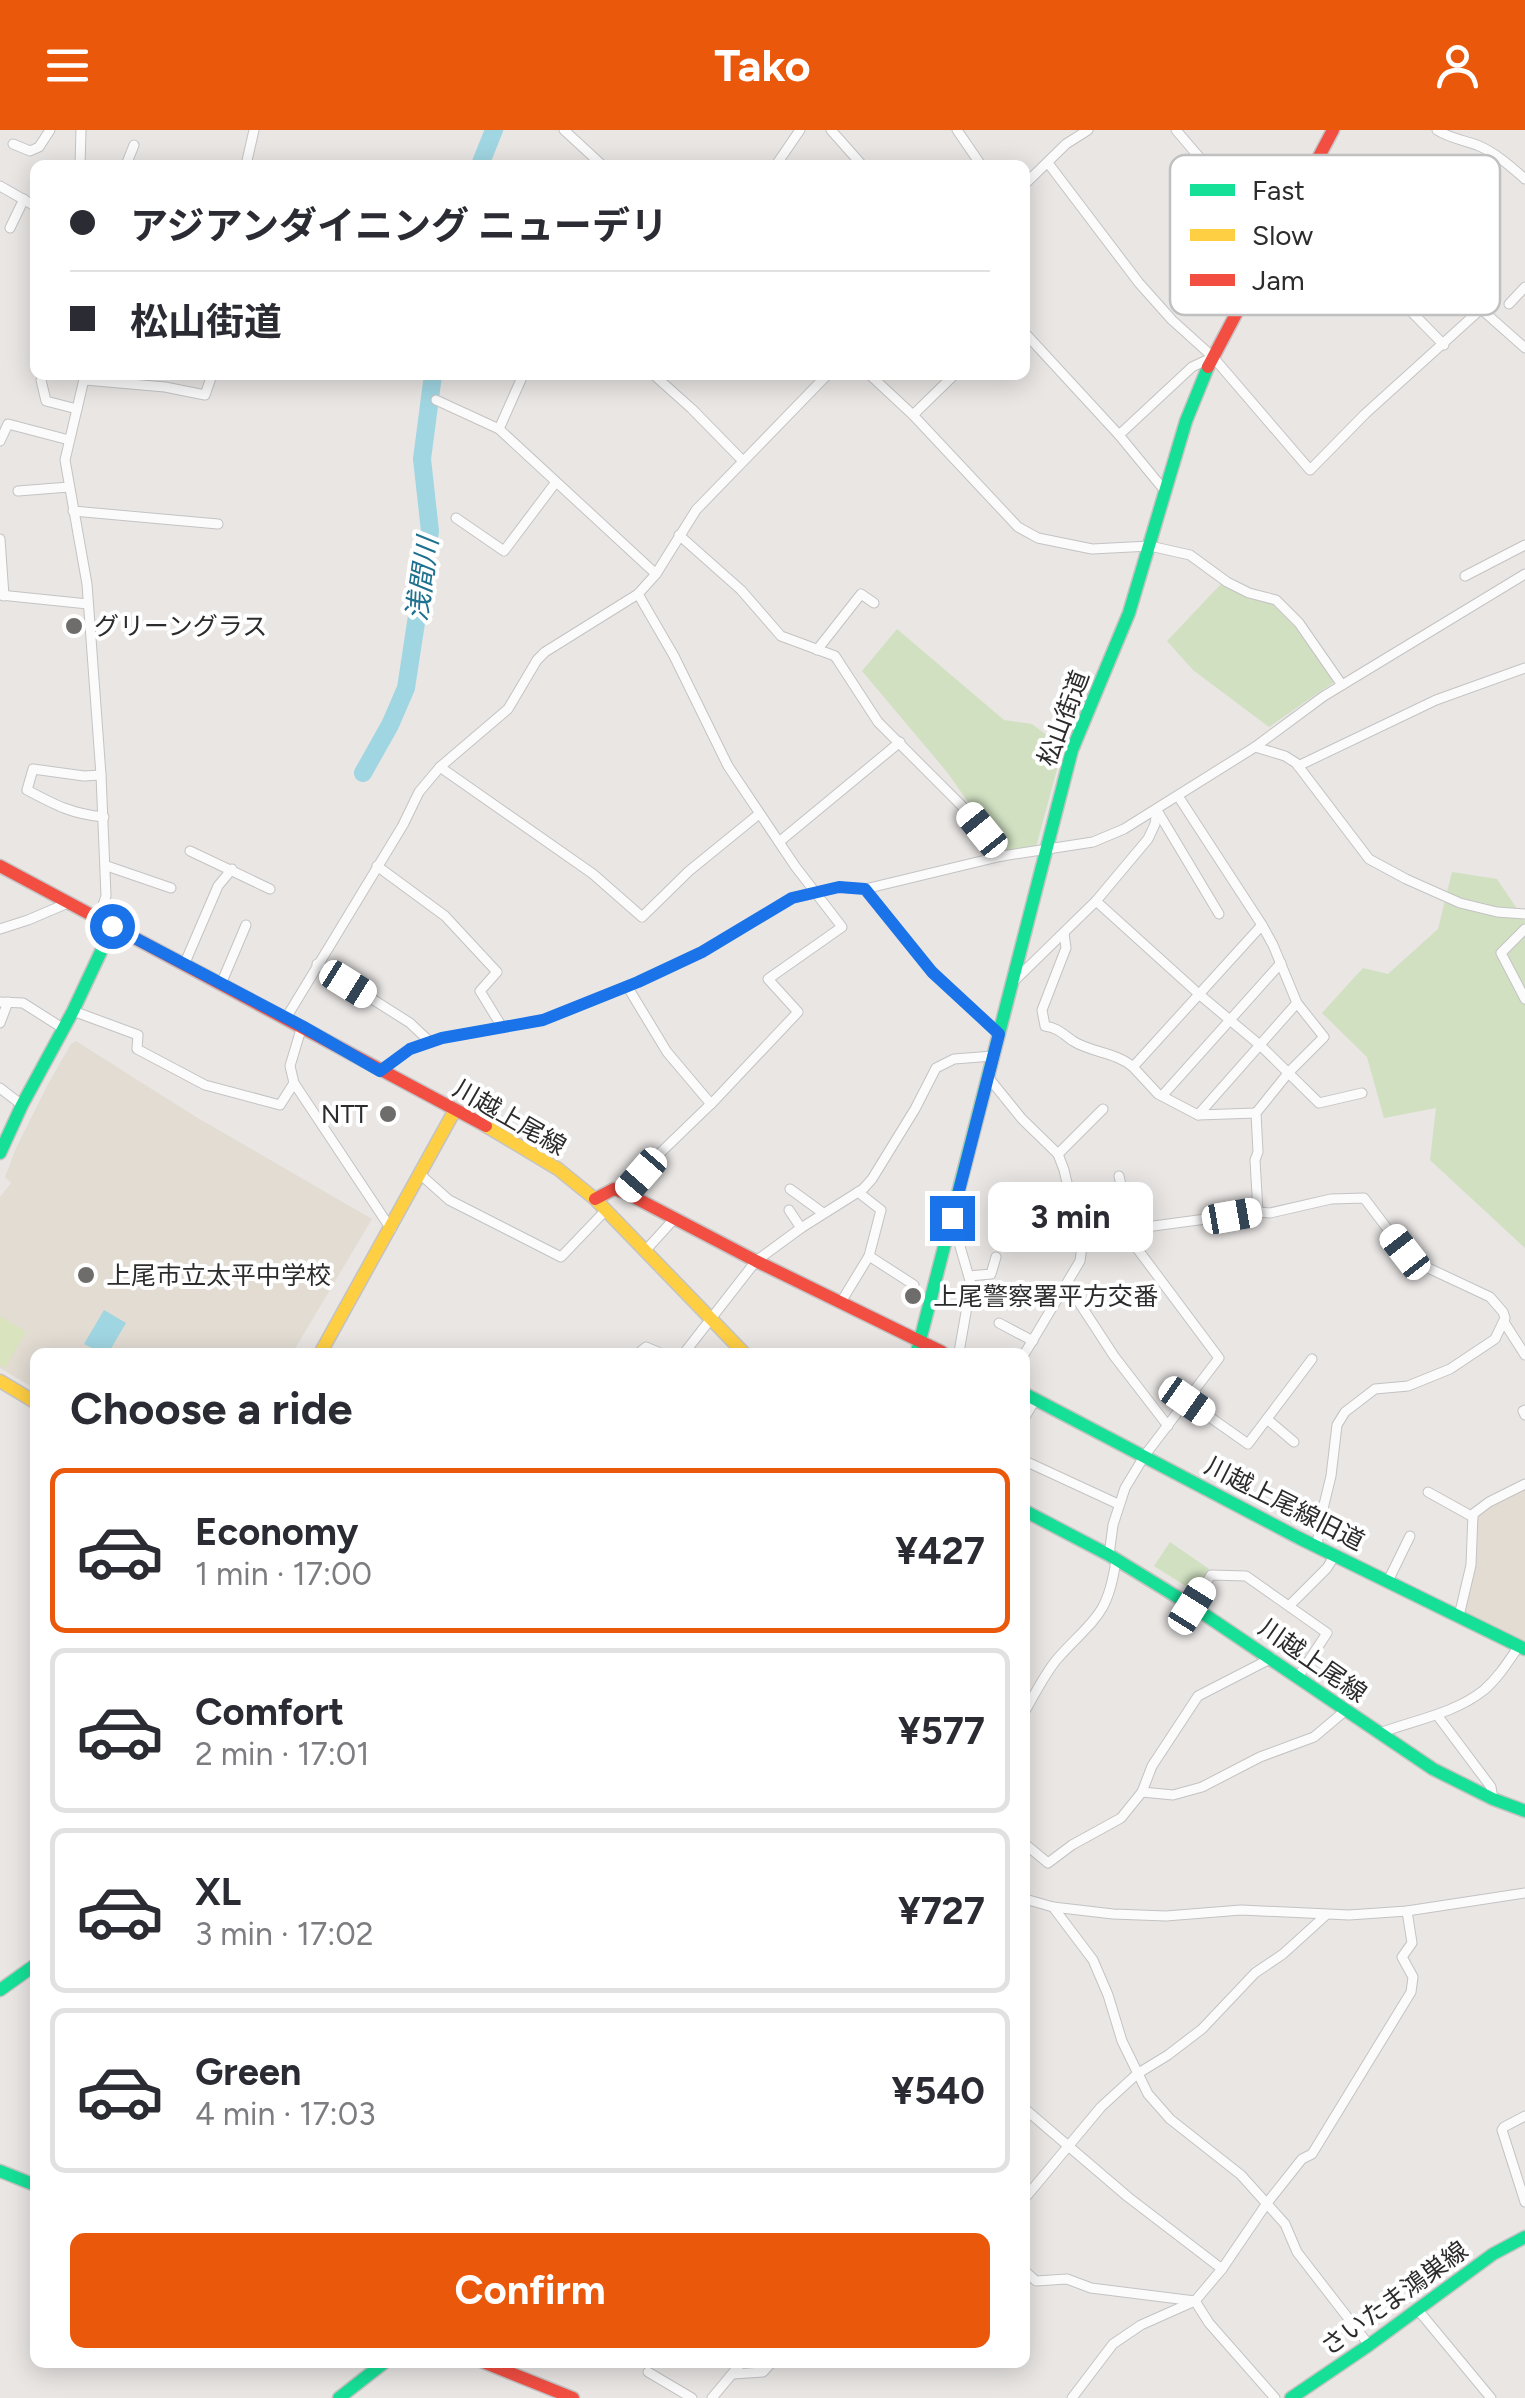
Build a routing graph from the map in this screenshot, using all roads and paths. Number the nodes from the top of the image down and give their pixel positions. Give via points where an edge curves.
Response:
1 (50, 130) edge
2 (81, 130) edge
3 (254, 130) edge
4 (564, 130) edge
5 (800, 130) edge
6 (832, 130) edge
7 (957, 130) edge
8 (1088, 130) edge
9 (1176, 130) edge
10 (1334, 130) edge
11 (1438, 130) edge
12 (14, 144) dead end
13 (134, 146) dead end
14 (1197, 155) edge
15 (1320, 155) edge
16 (1497, 155) edge
17 (1500, 158) edge
18 (80, 160) edge
19 (128, 160) edge
20 (247, 160) edge
21 (597, 160) edge
22 (779, 160) edge
23 (858, 160) edge
24 (978, 160) edge
25 (1048, 163) junction
26 (1030, 179) edge
27 (1525, 179) edge
28 (0, 186) edge
29 (24, 199) junction
30 (30, 203) edge
31 (10, 228) dead end
32 (1525, 288) edge
33 (1509, 304) dead end
34 (1235, 315) edge
35 (1415, 315) edge
36 (1475, 315) edge
37 (1488, 315) edge
38 (1030, 338) edge
39 (1444, 345) junction
40 (1525, 348) edge
41 (1213, 357) junction
42 (41, 380) dead end
43 (84, 380) edge
44 (101, 380) edge
45 (210, 380) edge
46 (521, 380) edge
47 (660, 380) edge
48 (823, 380) edge
49 (875, 380) edge
50 (949, 380) edge
51 (436, 400) dead end
52 (77, 409) junction
53 (912, 415) junction
54 (499, 430) junction
55 (1118, 436) junction
56 (69, 440) junction
57 (0, 441) edge
58 (742, 461) junction
59 (556, 482) junction
60 (69, 487) junction
61 (1165, 491) junction
62 (18, 492) dead end
63 (73, 512) junction
64 (456, 518) dead end
65 (218, 524) dead end
66 (679, 535) junction
67 (0, 539) edge
68 (1525, 545) edge
69 (1150, 546) junction
70 (656, 574) junction
71 (1525, 574) edge
72 (1465, 576) dead end
73 (638, 594) junction
74 (2, 595) edge
75 (88, 604) junction
76 (874, 604) dead end
77 (818, 650) junction
78 (1525, 668) edge
79 (1342, 685) junction
80 (900, 742) junction
81 (1256, 747) junction
82 (1298, 766) junction
83 (440, 767) junction
84 (102, 775) junction
85 (1178, 796) junction
86 (1156, 810) junction
87 (759, 814) junction
88 (104, 817) junction
89 (779, 842) junction
90 (1046, 849) junction
91 (190, 852) dead end
92 (1002, 856) junction
93 (0, 866) edge
94 (106, 866) junction
95 (378, 866) junction
96 (232, 869) junction
97 (170, 888) dead end
98 (270, 889) dead end
99 (865, 889) junction
100 (816, 894) junction
101 (1096, 901) junction
102 (68, 903) junction
103 (1220, 914) dead end
104 (1525, 914) edge
105 (98, 918) junction
106 (246, 925) dead end
107 (1262, 925) junction
108 (112, 926) junction
109 (0, 929) edge
110 (1525, 929) edge
111 (1064, 933) junction
112 (1280, 963) junction
113 (317, 964) junction
114 (184, 965) junction
115 (1012, 983) junction
116 (221, 984) junction
117 (627, 986) junction
118 (1200, 995) junction
119 (1525, 998) edge
120 (4, 1002) edge
121 (1297, 1003) junction
122 (73, 1010) junction
123 (286, 1018) junction
124 (1229, 1021) junction
125 (0, 1023) edge
126 (302, 1026) junction
127 (502, 1027) junction
128 (64, 1028) junction
129 (999, 1034) junction
130 (430, 1042) junction
131 (1260, 1046) junction
132 (993, 1056) junction
133 (1133, 1067) junction
134 (380, 1071) junction
135 (1289, 1072) junction
136 (988, 1076) junction
137 (294, 1083) junction
138 (0, 1088) edge
139 (1362, 1093) dead end
140 (1162, 1096) junction
141 (711, 1104) junction
142 (22, 1105) junction
143 (1104, 1109) dead end
144 (455, 1110) junction
145 (1256, 1113) junction
146 (1198, 1115) junction
147 (2, 1146) edge
148 (1058, 1154) junction
149 (421, 1175) junction
150 (1119, 1176) dead end
151 (790, 1189) dead end
152 (858, 1192) junction
153 (626, 1193) junction
154 (594, 1199) junction
155 (606, 1210) junction
156 (788, 1210) dead end
157 (1258, 1212) junction
158 (823, 1213) junction
159 (675, 1218) junction
160 (952, 1218) junction
161 (391, 1228) junction
162 (801, 1228) junction
163 (1128, 1230) junction
164 (1082, 1246) junction
165 (645, 1251) junction
166 (869, 1256) junction
167 (996, 1257) dead end
168 (756, 1261) junction
169 (969, 1276) junction
170 (1066, 1284) junction
171 (914, 1285) dead end
172 (840, 1302) junction
173 (710, 1320) junction
174 (1504, 1322) junction
175 (999, 1323) dead end
176 (1033, 1341) junction
177 (919, 1347) edge
178 (323, 1348) edge
179 (688, 1348) edge
180 (739, 1348) edge
181 (960, 1348) edge
182 (1028, 1348) edge
183 (1525, 1355) edge
184 (1312, 1359) dead end
185 (0, 1381) edge
186 (1030, 1397) edge
187 (30, 1399) edge
188 (1187, 1401) junction
189 (1266, 1419) junction
190 (1168, 1426) junction
191 (1294, 1442) dead end
192 (1145, 1456) junction
193 (1030, 1463) edge
194 (1525, 1484) edge
195 (1428, 1492) dead end
196 (1118, 1504) junction
197 (1030, 1514) edge
198 (1473, 1517) junction
199 (1410, 1536) dead end
200 (1316, 1546) junction
201 (1336, 1556) junction
202 (1112, 1558) junction
203 (1388, 1580) junction
204 (1290, 1605) junction
205 (1192, 1606) junction
206 (1459, 1616) junction
207 (1522, 1647) edge
208 (1272, 1658) junction
209 (1298, 1677) junction
210 (1030, 1704) edge
211 (1346, 1710) junction
212 (1437, 1715) junction
213 (1380, 1734) junction
214 (1142, 1792) junction
215 (1493, 1799) junction
216 (1525, 1811) edge
217 (1030, 1848) edge
218 (1525, 1893) edge
219 (1030, 1900) edge
220 (1053, 1908) junction
221 (1407, 1911) junction
222 (1326, 1915) junction
223 (30, 1969) edge
224 (0, 1990) edge
225 (1137, 2074) junction
226 (1030, 2113) edge
227 (1525, 2116) edge
228 (1068, 2147) junction
229 (0, 2171) edge
230 (30, 2182) edge
231 (1030, 2192) edge
232 (1525, 2202) edge
233 (1266, 2203) junction
234 (1525, 2238) edge
235 (1222, 2269) junction
236 (1030, 2276) edge
237 (1194, 2301) junction
238 (1418, 2310) junction
239 (1368, 2345) junction
240 (377, 2368) edge
241 (498, 2368) edge
242 (738, 2368) edge
243 (766, 2368) edge
244 (648, 2372) dead end
245 (733, 2374) junction
246 (339, 2398) edge
247 (573, 2398) edge
248 (692, 2398) edge
249 (712, 2398) edge
250 (1072, 2398) edge
251 (1275, 2398) edge
252 (1291, 2398) edge
253 (1491, 2398) edge

1 - 12 street via 30,151
2 - 18 street
3 - 20 street
4 - 21 street
5 - 22 street
6 - 23 street
7 - 24 street
8 - 25 street
9 - 14 street
10 - 15 main road, 松山街道
11 - 16 street
13 - 19 street
17 - 27 street
25 - 26 street
25 - 41 street via 1139,282
28 - 29 street
29 - 30 street
29 - 31 street
32 - 33 street
34 - 41 main road, 松山街道
35 - 39 street
36 - 39 street
37 - 40 street
38 - 55 street
39 - 41 street via 1310,470
41 - 55 street via 1192,367
41 - 61 main road, 松山街道
42 - 52 street via 46,401
43 - 52 street
44 - 45 street via 205,395
46 - 54 street
47 - 58 street
48 - 58 street
49 - 53 street
50 - 53 street
51 - 54 street
52 - 56 street
53 - 69 street via 1018,527 1092,549
54 - 59 street
55 - 61 street
56 - 57 street via 8,424
56 - 60 street
58 - 66 street
59 - 64 street via 504,551
59 - 70 street
60 - 62 street
60 - 63 street
61 - 69 main road, 松山街道
63 - 65 street
63 - 75 street
66 - 70 street
66 - 77 street via 781,636
67 - 74 street
68 - 72 street
69 - 79 street via 1190,555 1227,582 1276,600
69 - 90 main road, 松山街道 via 1072,750
70 - 73 street
71 - 79 street
73 - 83 street via 545,652 508,709
73 - 87 street
74 - 75 street
75 - 84 street
76 - 77 street via 861,594
77 - 80 street via 836,656 878,722
78 - 82 street via 1436,700
79 - 81 street
80 - 89 street
80 - 92 street
81 - 82 street
81 - 85 street
82 - 104 street via 1368,859 1460,903
83 - 87 street via 593,874 642,917
83 - 95 street
84 - 88 street
84 - 88 street via 33,769 27,790 58,808
85 - 86 street
85 - 107 street
86 - 90 street via 1093,842
86 - 101 street via 1148,839
86 - 103 street
87 - 89 street
88 - 94 street
89 - 100 street
90 - 92 street
90 - 115 main road, 松山街道
91 - 96 street
92 - 99 street
93 - 102 main road, 川越上尾線
94 - 97 street
94 - 105 street
95 - 113 street
95 - 127 street via 445,916 496,972 480,991
96 - 98 street
96 - 114 street
99 - 100 street
99 - 129 street via 932,972
100 - 117 street via 792,898 702,952
100 - 141 street via 842,927 768,979 798,1012
101 - 111 street
101 - 118 street
102 - 105 main road, 川越上尾線
102 - 109 street
105 - 108 main road, 川越上尾線
106 - 116 street
107 - 112 street
107 - 118 street
108 - 114 main road, 川越上尾線
108 - 122 main road
110 - 119 street via 1501,952
111 - 115 street
111 - 133 street via 1066,948 1042,1010 1045,1026
112 - 121 street
112 - 124 street
113 - 123 street
113 - 130 street
114 - 116 main road, 川越上尾線
115 - 129 main road, 松山街道
116 - 123 main road, 川越上尾線
117 - 127 street via 543,1020
117 - 141 street via 667,1052
118 - 124 street
118 - 133 street
120 - 125 street
120 - 128 street via 23,1003
121 - 131 street
121 - 135 street via 1324,1037
122 - 128 main road
122 - 137 street via 138,1034 138,1049 205,1085 280,1105
123 - 126 main road, 川越上尾線
124 - 131 street
124 - 140 street
126 - 134 main road, 川越上尾線
126 - 137 street via 290,1066
127 - 130 street
128 - 142 main road
129 - 132 main road, 松山街道
130 - 134 street
131 - 135 street
131 - 146 street
132 - 136 main road, 松山街道
132 - 152 street via 954,1059 936,1068
133 - 140 street
134 - 144 main road, 川越上尾線
135 - 139 street via 1319,1103
135 - 145 street
136 - 148 street
136 - 160 main road, 松山街道
137 - 161 street
138 - 142 street
140 - 146 street
141 - 153 street
142 - 147 main road
143 - 148 street
144 - 149 main road
144 - 154 main road, 川越上尾線 via 535,1155
145 - 146 street
145 - 157 street
148 - 164 street
149 - 155 street via 450,1200 560,1257
149 - 161 main road
150 - 163 street
151 - 158 street
152 - 158 street
152 - 166 street via 881,1210
153 - 154 main road via 614,1189
153 - 159 main road
154 - 155 main road, 川越上尾線
155 - 165 main road, 川越上尾線
156 - 162 street
157 - 163 street
157 - 174 street via 1364,1198 1405,1252 1490,1298
158 - 162 street
159 - 165 street
159 - 168 main road
160 - 169 street
160 - 177 main road, 松山街道
161 - 178 main road
162 - 168 street
163 - 164 street
163 - 188 street via 1219,1358
164 - 170 street
165 - 173 main road, 川越上尾線
166 - 171 street
166 - 172 street
167 - 169 street via 991,1274
168 - 172 main road
168 - 173 street
169 - 181 street
170 - 176 street
170 - 190 street
172 - 177 main road
173 - 179 street
173 - 180 main road, 川越上尾線
174 - 183 street
174 - 200 street via 1496,1339 1450,1369 1408,1386 1374,1389 1345,1412 1336,1425
175 - 176 street
176 - 182 street
184 - 189 street
185 - 187 main road
186 - 192 main road, 川越上尾線旧道
188 - 189 street via 1248,1444
188 - 190 street
189 - 191 street
190 - 192 street
192 - 196 street
192 - 200 main road, 川越上尾線旧道
193 - 196 street
194 - 198 street
195 - 198 street
196 - 202 street
197 - 202 main road, 川越上尾線
198 - 206 street
199 - 203 street
200 - 201 main road, 川越上尾線旧道
201 - 203 main road, 川越上尾線旧道
201 - 204 street
202 - 205 main road, 川越上尾線
202 - 210 street via 1113,1582 1103,1610 1056,1661
203 - 206 main road, 川越上尾線旧道
204 - 205 street via 1246,1576 1212,1576
204 - 209 street via 1327,1633
205 - 208 main road, 川越上尾線
206 - 207 main road, 川越上尾線旧道
207 - 212 street via 1485,1689
208 - 209 main road, 川越上尾線
208 - 214 street via 1198,1696
209 - 211 main road, 川越上尾線
211 - 213 main road, 川越上尾線
211 - 214 street via 1314,1737 1202,1787 1173,1795
212 - 213 street
212 - 215 street via 1492,1787
213 - 215 main road, 川越上尾線
214 - 217 street via 1121,1818 1048,1863
215 - 216 main road, 川越上尾線
218 - 221 street
219 - 220 street
220 - 222 street via 1166,1916 1242,1910
220 - 225 street via 1094,1960
221 - 222 street
221 - 233 street via 1412,1943 1402,1957 1413,1977 1411,1992 1312,2154
222 - 225 street via 1255,1973 1202,2029
223 - 224 main road
225 - 228 street
225 - 233 street via 1170,2119
226 - 228 street
227 - 232 street via 1502,2130
228 - 231 street
228 - 235 street
229 - 230 main road
233 - 235 street
233 - 239 street
234 - 238 main road, さいたま鴻巣線
235 - 237 street
236 - 237 street
237 - 250 street via 1113,2344
237 - 251 street
238 - 239 main road, さいたま鴻巣線
238 - 253 street
239 - 252 main road, さいたま鴻巣線
240 - 246 main road
241 - 247 main road
242 - 245 street
243 - 245 street
244 - 248 street
245 - 249 street

